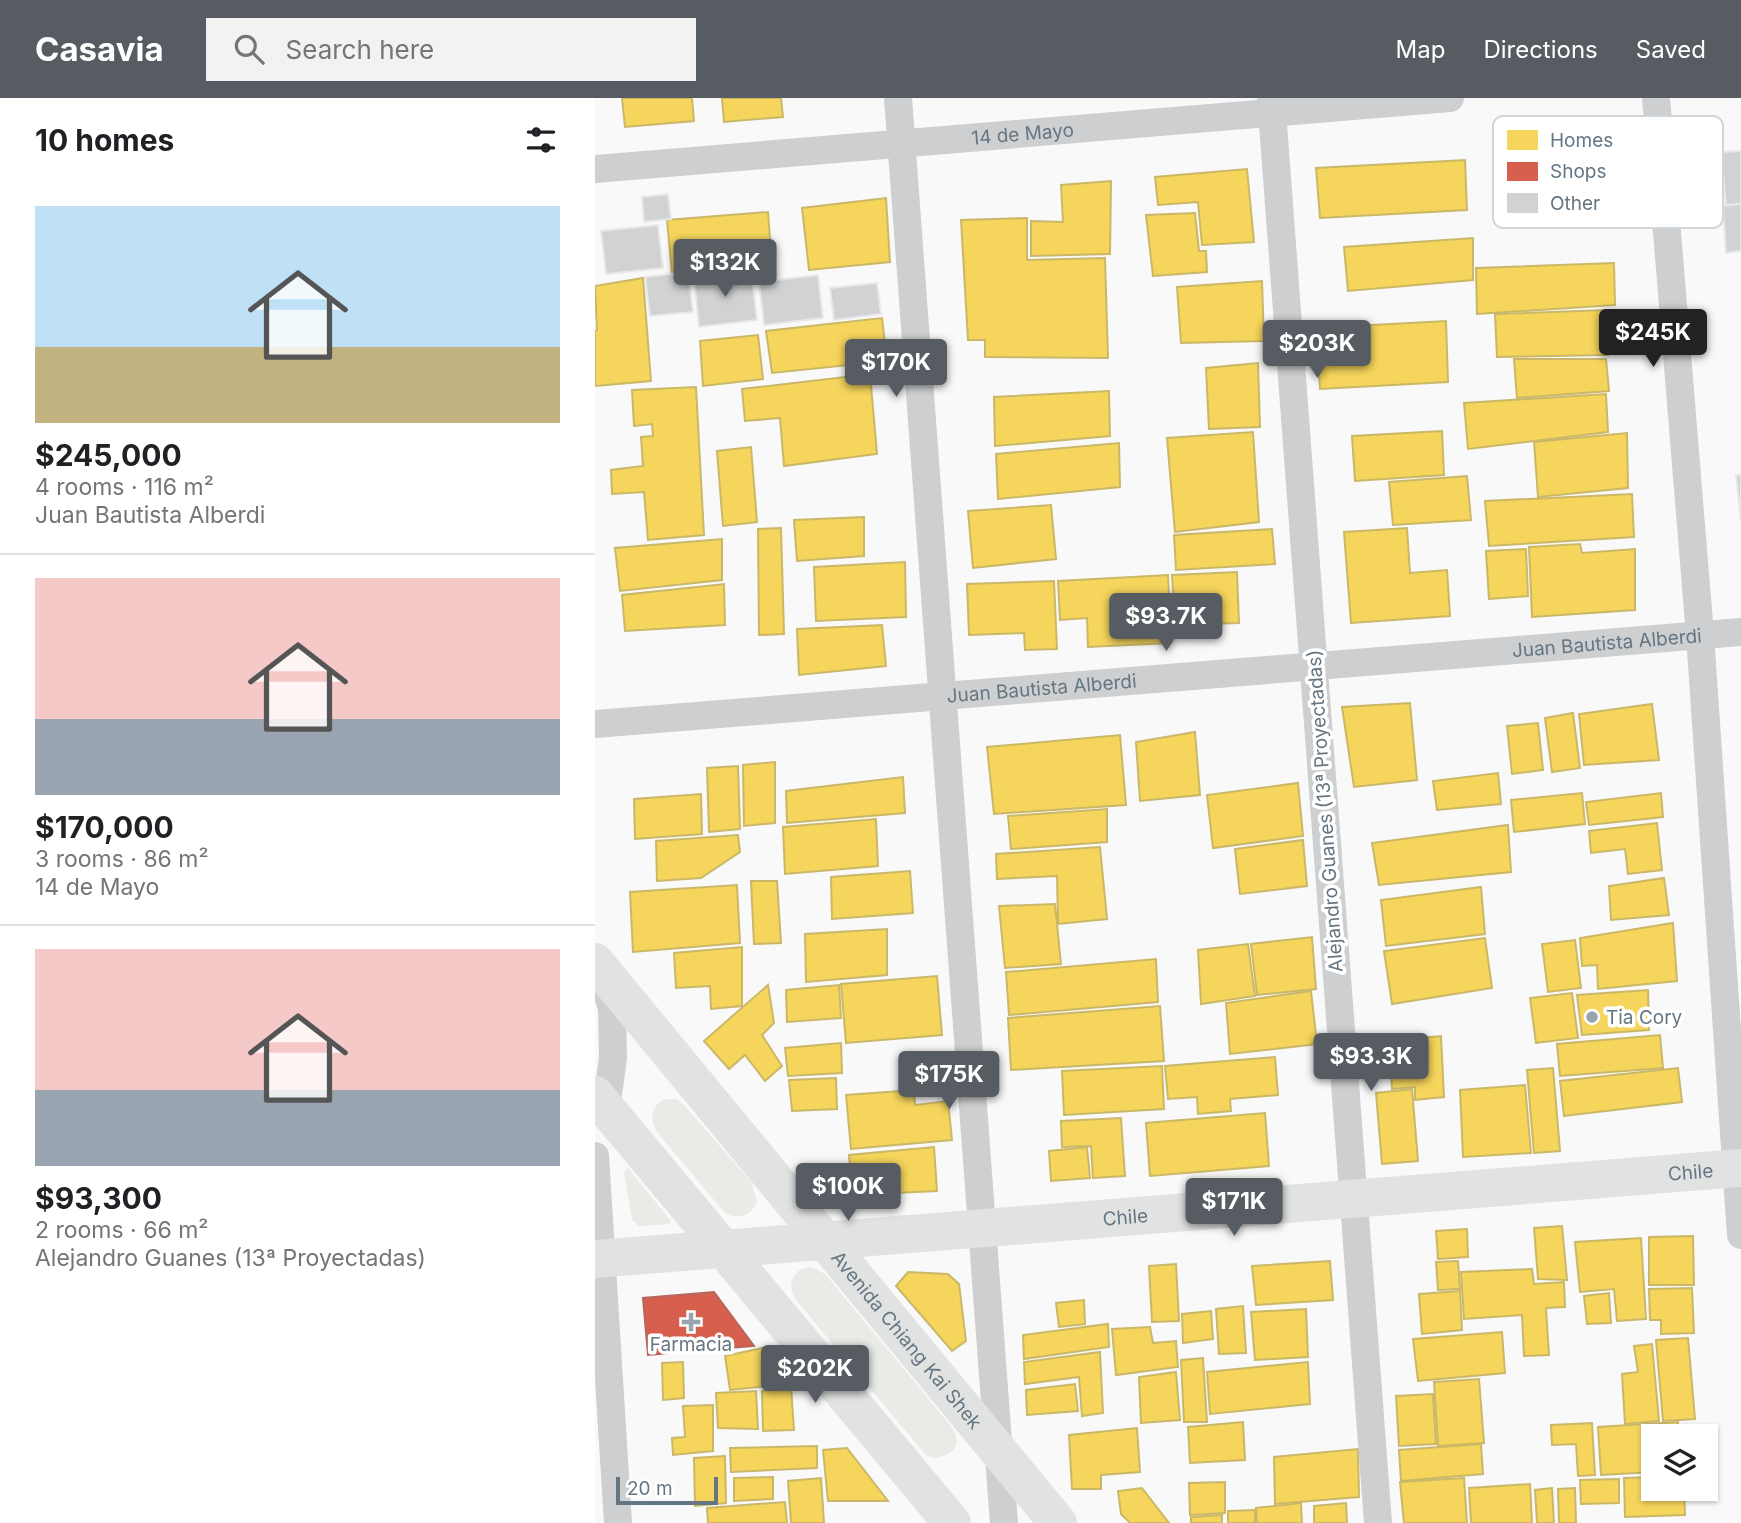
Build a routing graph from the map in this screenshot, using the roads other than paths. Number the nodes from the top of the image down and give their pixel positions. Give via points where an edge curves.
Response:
1 (898, 98) edge
2 (1450, 98) edge
3 (1656, 98) edge
4 (1272, 105) edge
5 (1657, 116) edge
6 (902, 143) junction
7 (595, 169) edge
8 (1667, 228) edge
9 (1741, 632) edge
10 (1700, 635) junction
11 (1314, 666) junction
12 (943, 696) junction
13 (595, 724) edge
14 (596, 963) edge
15 (601, 1102) edge
16 (595, 1156) edge
17 (1739, 1168) edge
18 (1354, 1199) junction
19 (983, 1228) junction
20 (1741, 1235) edge
21 (824, 1240) junction
22 (722, 1249) junction
23 (598, 1259) edge
24 (999, 1452) junction
25 (618, 1523) edge
26 (952, 1523) edge
27 (1005, 1523) edge
28 (1058, 1523) edge
29 (1378, 1523) edge

1 - 6 street
2 - 4 street, 14 de Mayo
3 - 5 street
4 - 6 street, 14 de Mayo
4 - 11 street, Alejandro Guanes (13ª Proyectadas)
6 - 7 street, 14 de Mayo
6 - 12 street
8 - 10 street
9 - 10 street, Juan Bautista Alberdi
10 - 11 street, Juan Bautista Alberdi
10 - 17 street
11 - 12 street, Juan Bautista Alberdi
11 - 18 street, Alejandro Guanes (13ª Proyectadas)
12 - 13 street, Juan Bautista Alberdi
12 - 19 street
14 - 15 street via 612,1008 613,1058
14 - 21 street, Avenida Chiang Kai Shek
15 - 22 street
16 - 23 street
17 - 18 street, Chile
17 - 20 street
18 - 19 street, Chile
18 - 29 street, Alejandro Guanes (13ª Proyectadas)
19 - 21 street, Chile
19 - 24 street
21 - 22 street, Chile
21 - 24 street, Avenida Chiang Kai Shek
22 - 23 street, Chile
22 - 26 street
23 - 25 street
24 - 27 street
24 - 28 street, Avenida Chiang Kai Shek

